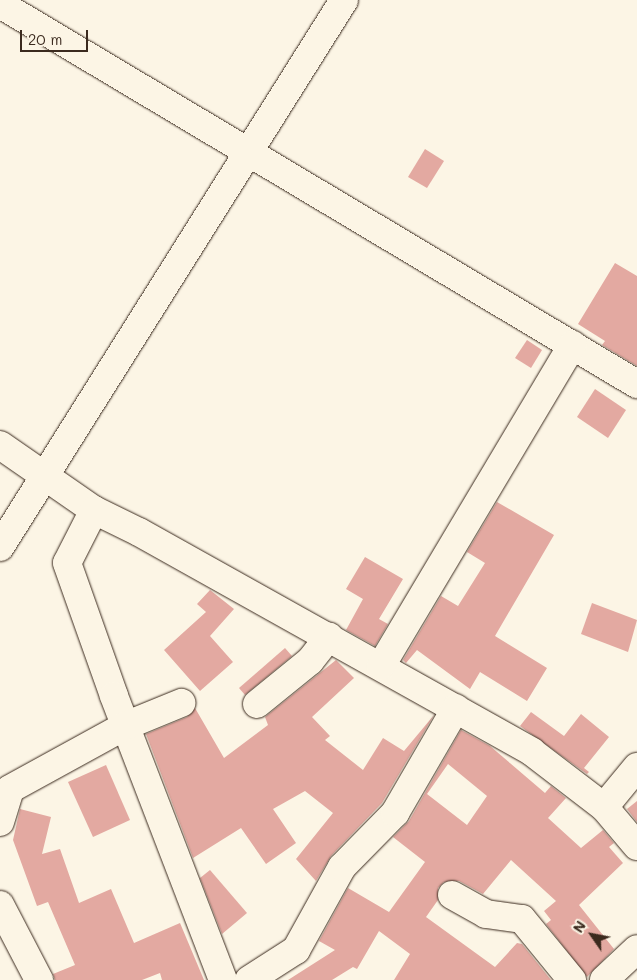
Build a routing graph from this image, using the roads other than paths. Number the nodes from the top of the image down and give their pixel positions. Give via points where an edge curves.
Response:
1 (344, 0) edge
2 (0, 4) edge
3 (250, 154) junction
4 (572, 345) junction
5 (637, 384) edge
6 (0, 445) edge
7 (44, 478) junction
8 (94, 510) junction
9 (0, 547) edge
10 (329, 637) junction
11 (381, 666) junction
12 (181, 703) dead end
13 (257, 704) dead end
14 (456, 708) junction
15 (125, 726) junction
16 (637, 767) edge
17 (604, 807) junction
18 (0, 822) edge
19 (637, 846) edge
20 (452, 895) dead end
21 (0, 905) edge
22 (637, 949) edge
23 (39, 980) edge
24 (224, 980) edge
25 (249, 980) edge
26 (572, 980) edge
27 (604, 980) edge

1 - 3 street
2 - 3 street
3 - 4 street
3 - 7 street
4 - 5 street
4 - 11 street
6 - 7 street
7 - 8 street
7 - 9 street
8 - 10 street
8 - 15 street via 67,562
10 - 11 street
10 - 13 street via 310,661
11 - 14 street
12 - 15 street
14 - 17 street via 532,752
14 - 25 street via 395,812 342,867 296,950
15 - 18 street via 10,789
15 - 24 street
16 - 17 street
17 - 19 street
20 - 26 street via 486,914 522,919
21 - 23 street
22 - 27 street

